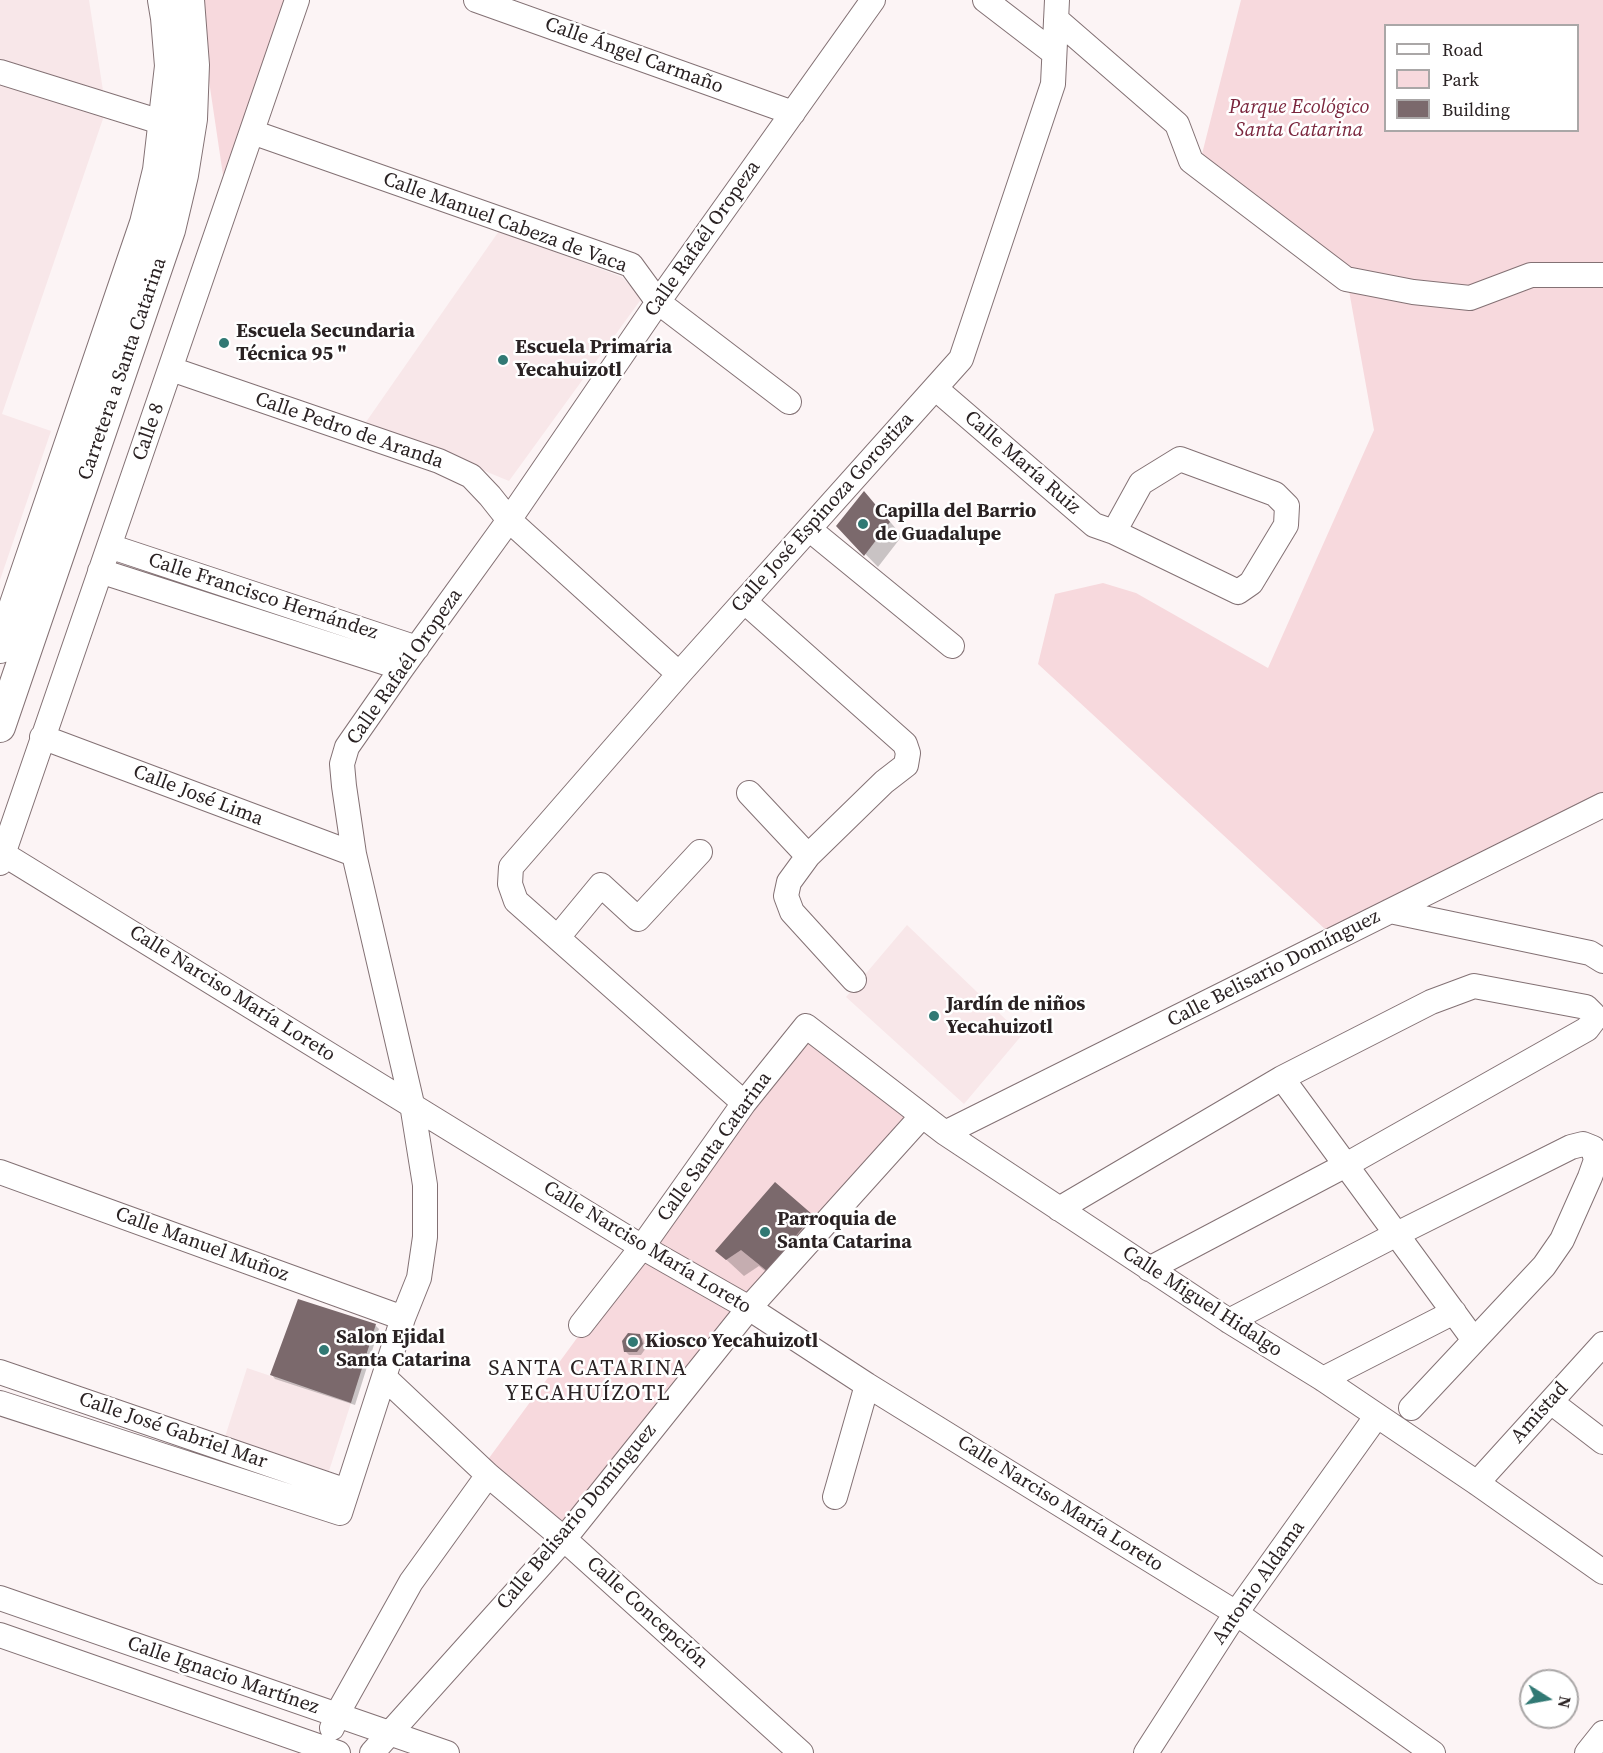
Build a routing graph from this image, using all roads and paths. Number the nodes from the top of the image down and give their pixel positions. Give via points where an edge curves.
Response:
1 (163, 0) edge
2 (189, 0) edge
3 (297, 0) edge
4 (476, 0) edge
5 (873, 0) edge
6 (985, 0) edge
7 (1056, 9) edge
8 (1054, 53) junction
9 (0, 72) edge
10 (793, 113) junction
11 (164, 123) junction
12 (252, 132) junction
13 (1603, 275) edge
14 (658, 302) junction
15 (171, 369) junction
16 (935, 388) junction
17 (789, 402) dead end
18 (509, 520) junction
19 (809, 529) junction
20 (1114, 532) junction
21 (109, 546) junction
22 (100, 572) junction
23 (744, 601) junction
24 (951, 646) dead end
25 (0, 648) edge
26 (417, 648) junction
27 (402, 668) junction
28 (679, 674) junction
29 (0, 727) edge
30 (42, 737) junction
31 (749, 793) dead end
32 (1603, 805) edge
33 (700, 852) dead end
34 (354, 854) junction
35 (1, 856) edge
36 (808, 856) junction
37 (1390, 911) junction
38 (558, 937) junction
39 (1603, 961) edge
40 (854, 980) dead end
41 (806, 1026) joint
42 (1282, 1078) junction
43 (744, 1103) junction
44 (412, 1104) junction
45 (922, 1116) junction
46 (945, 1133) junction
47 (1346, 1165) junction
48 (0, 1173) edge
49 (1059, 1209) junction
50 (1397, 1234) junction
51 (642, 1247) junction
52 (1149, 1269) junction
53 (749, 1308) junction
54 (1454, 1312) junction
55 (403, 1318) junction
56 (1229, 1321) junction
57 (581, 1325) dead end
58 (1474, 1340) junction
59 (1603, 1344) edge
60 (0, 1372) edge
61 (385, 1378) junction
62 (1323, 1379) junction
63 (867, 1385) junction
64 (1551, 1402) junction
65 (0, 1403) edge
66 (1411, 1408) dead end
67 (1376, 1417) junction
68 (1603, 1442) edge
69 (488, 1475) junction
70 (1477, 1482) junction
71 (835, 1497) dead end
72 (343, 1502) junction
73 (564, 1539) junction
74 (1603, 1572) edge
75 (0, 1598) edge
76 (1236, 1612) junction
77 (0, 1635) edge
78 (225, 1676) junction
79 (293, 1700) junction
80 (213, 1709) junction
81 (337, 1716) junction
82 (282, 1733) junction
83 (390, 1733) junction
84 (1603, 1733) edge
85 (329, 1751) edge
86 (372, 1753) edge
87 (447, 1753) edge
88 (801, 1753) edge
89 (1146, 1753) edge
90 (1433, 1753) edge
91 (1587, 1753) edge

1 - 11 main road, Carretera a Santa Catarina via 170,66
2 - 29 main road, Carretera a Santa Catarina via 194,65 192,119 170,230
3 - 12 street, Calle 8
4 - 10 street, Calle Ángel Carmaño
5 - 10 street, Calle Rafaél Oropeza
6 - 8 street
7 - 8 street, Calle José Espinoza Gorostiza
7 - 13 street, Calle José Espinoza Gorostiza via 1177,124 1191,161 1346,279 1470,298 1531,275
8 - 16 street, Calle José Espinoza Gorostiza via 1053,84 961,359
9 - 11 street
10 - 14 street, Calle Rafaél Oropeza
11 - 25 main road, Carretera a Santa Catarina via 145,223
12 - 14 street, Calle Manuel Cabeza de Vaca via 631,265
12 - 15 street, Calle 8
14 - 17 street, Calle Manuel Cabeza de Vaca
14 - 18 street, Calle Rafaél Oropeza
15 - 18 street, Calle Pedro de Aranda via 439,461 471,476
15 - 21 street, Calle 8
16 - 19 street, Calle José Espinoza Gorostiza
16 - 20 street, Calle María Ruiz via 1094,525
18 - 26 street, Calle Rafaél Oropeza
18 - 28 street, Calle Pedro de Aranda
19 - 23 street, Calle José Espinoza Gorostiza
19 - 24 street
20 - 20 street, Calle María Ruiz via 1141,483 1180,459 1275,494 1287,506 1286,525 1251,584 1238,592
21 - 22 street, Calle 8
21 - 26 street, Calle Francisco Hernández
22 - 27 street, Calle Francisco Hernández
22 - 30 street, Calle 8
23 - 28 street, Calle José Espinoza Gorostiza
23 - 36 street via 905,744 908,753 906,765
26 - 27 street, Calle Rafaél Oropeza
27 - 34 street, Calle Rafaél Oropeza via 347,747 342,764
28 - 38 street, Calle José Espinoza Gorostiza via 511,867 510,884 516,901
30 - 34 street, Calle José Lima
30 - 35 street, Calle 8
31 - 36 street
32 - 37 street, Calle Belisario Domínguez
33 - 38 street via 638,919 600,885
34 - 44 street, Calle Rafaél Oropeza
35 - 44 street, Calle Narciso María Loreto
36 - 40 street via 789,882 786,896 792,912
37 - 39 street via 1590,953
37 - 46 street, Calle Belisario Domínguez
38 - 43 street, Calle José Espinoza Gorostiza
41 - 43 street, Calle Santa Catarina
41 - 45 street, Calle Miguel Hidalgo
42 - 47 street
42 - 47 street via 1431,1002 1474,986 1586,1007 1593,1014 1587,1029
42 - 49 street
43 - 51 street, Calle Santa Catarina
44 - 51 street, Calle Narciso María Loreto
44 - 55 street, Calle Rafaél Oropeza via 425,1185 425,1238 419,1278
45 - 46 street, Calle Miguel Hidalgo
45 - 53 street, Calle Belisario Domínguez
46 - 49 street, Calle Miguel Hidalgo
47 - 50 street
47 - 52 street
48 - 55 street, Calle Manuel Muñoz
49 - 52 street, Calle Miguel Hidalgo
50 - 54 street
50 - 56 street
50 - 58 street via 1571,1147 1583,1144 1593,1148 1596,1160 1562,1240 1544,1266
51 - 53 street, Calle Narciso María Loreto
51 - 57 street, Calle Santa Catarina
52 - 56 street, Calle Miguel Hidalgo
53 - 63 street, Calle Narciso María Loreto
53 - 73 street, Calle Belisario Domínguez
54 - 58 street
54 - 62 street
55 - 61 street, Calle Rafaél Oropeza
56 - 62 street, Calle Miguel Hidalgo
58 - 66 street
59 - 64 street, Amistad
60 - 72 street, Calle José Gabriel Mar
61 - 69 street, Calle Concepción
61 - 72 street, Calle Rafaél Oropeza
62 - 67 street, Calle Miguel Hidalgo
63 - 71 street
63 - 76 street, Calle Narciso María Loreto
64 - 68 street
64 - 70 street, Amistad
65 - 72 street, Calle José Gabriel Mar
67 - 70 street, Calle Miguel Hidalgo
67 - 76 street, Antonio Aldama
69 - 73 street, Calle Concepción
69 - 81 street via 411,1582
70 - 74 street, Calle Miguel Hidalgo
73 - 83 street, Calle Belisario Domínguez
73 - 88 street, Calle Concepción
75 - 78 street, Calle Ignacio Martínez
76 - 89 street, Antonio Aldama
76 - 90 street, Calle Narciso María Loreto
77 - 80 street, Calle Ignacio Martínez
78 - 79 street, Calle Ignacio Martínez
78 - 80 street
79 - 81 street, Calle Ignacio Martínez
79 - 82 street
80 - 82 street, Calle Ignacio Martínez
81 - 83 street, Calle Ignacio Martínez
81 - 85 street
82 - 85 street, Calle Ignacio Martínez
83 - 86 street, Calle Belisario Domínguez
83 - 87 street, Calle Ignacio Martínez
84 - 91 street

